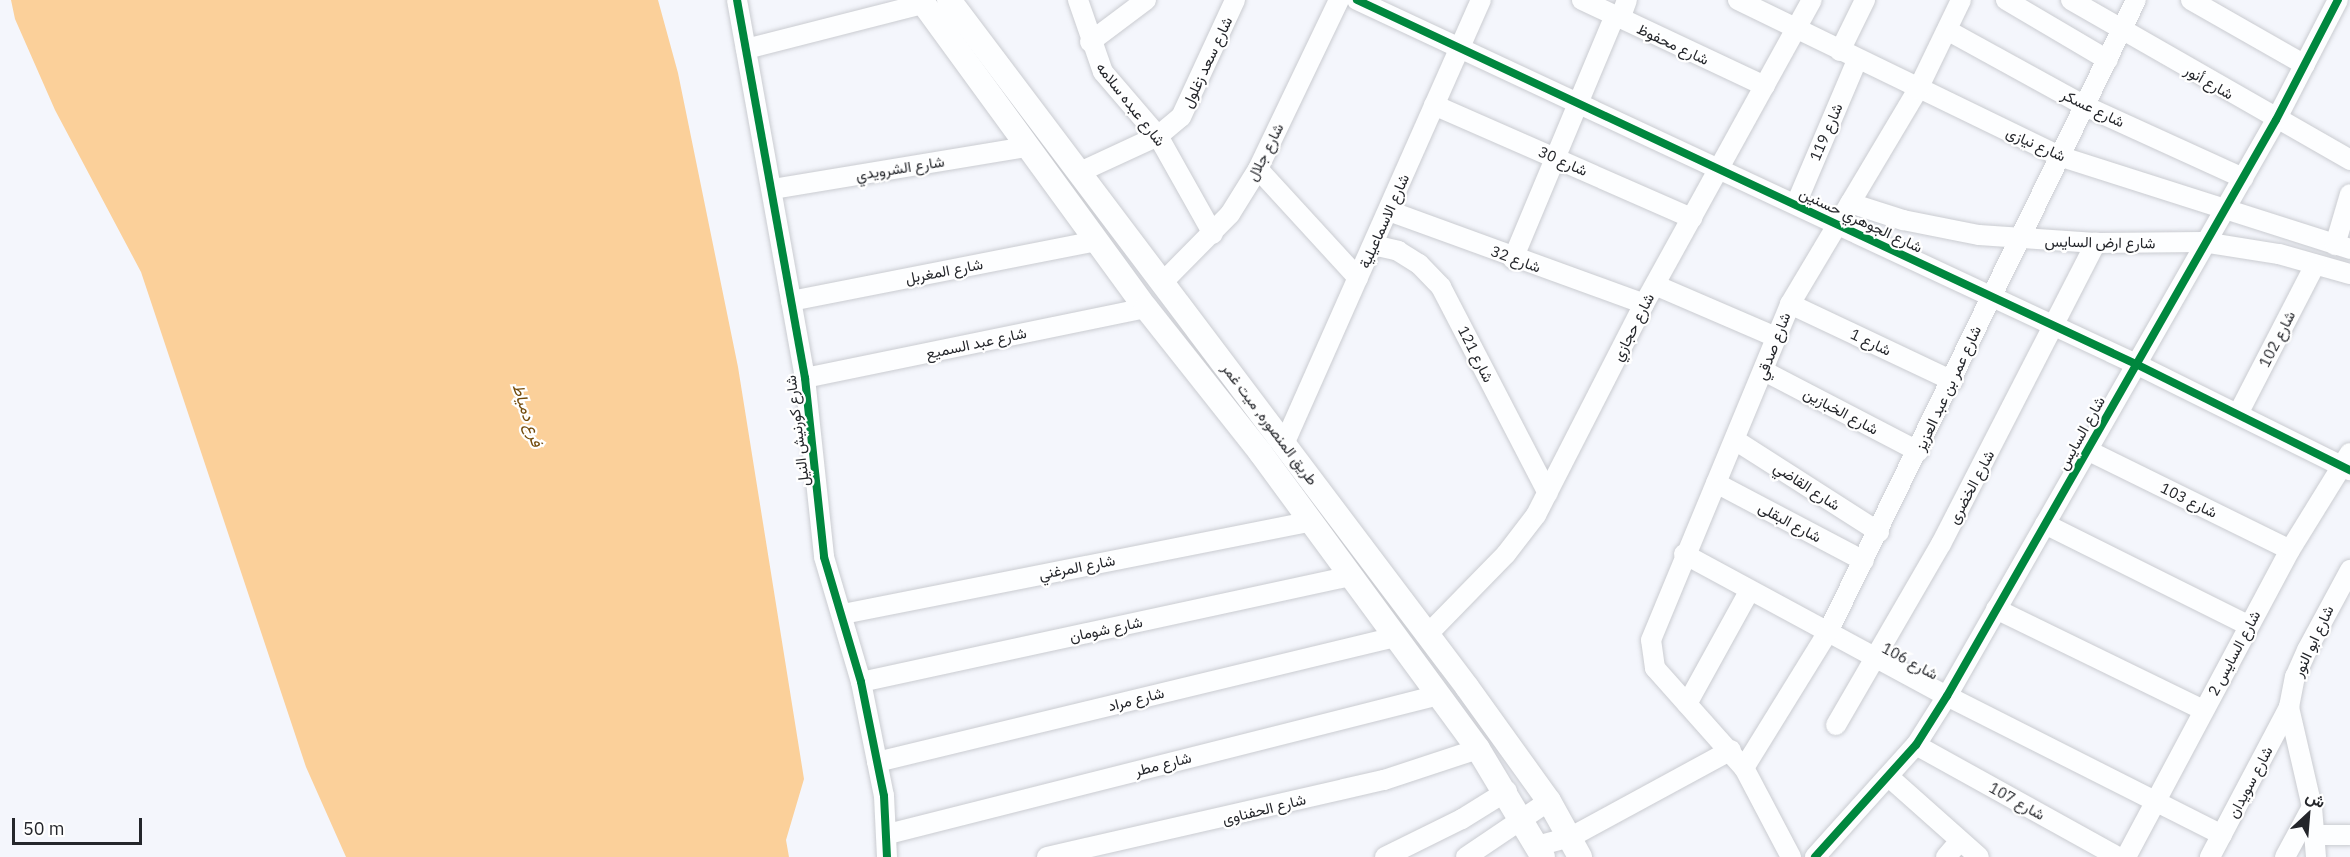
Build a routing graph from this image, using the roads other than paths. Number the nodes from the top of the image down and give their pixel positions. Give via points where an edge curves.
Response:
1 (737, 0) edge
2 (948, 0) edge
3 (1078, 0) edge
4 (1146, 0) edge
5 (1235, 0) edge
6 (1340, 0) edge
7 (1357, 0) edge
8 (1481, 0) edge
9 (1582, 0) edge
10 (1627, 0) edge
11 (1812, 0) edge
12 (1865, 0) edge
13 (2006, 0) edge
14 (2071, 0) edge
15 (2136, 0) edge
16 (2191, 0) edge
17 (2338, 0) edge
18 (1958, 1) edge
19 (922, 2) edge
20 (1745, 2) edge
21 (1617, 18) junction
22 (1796, 30) junction
23 (1947, 30) junction
24 (2122, 32) junction
25 (1090, 42) junction
26 (746, 49) junction
27 (1459, 49) junction
28 (1840, 51) junction
29 (1857, 60) junction
30 (2108, 60) junction
31 (2305, 65) junction
32 (1765, 86) junction
33 (1918, 89) junction
34 (1434, 105) junction
35 (1577, 105) junction
36 (2085, 106) junction
37 (2276, 120) junction
38 (1158, 136) junction
39 (1028, 147) junction
40 (2062, 157) junction
41 (1554, 158) junction
42 (2350, 160) edge
43 (1258, 169) junction
44 (1719, 170) junction
45 (1080, 172) junction
46 (2242, 178) junction
47 (773, 189) junction
48 (2350, 194) edge
49 (1850, 203) junction
50 (1796, 204) junction
51 (2224, 210) junction
52 (1389, 211) junction
53 (1692, 218) junction
54 (1838, 224) junction
55 (1213, 234) junction
56 (2020, 240) junction
57 (1097, 241) junction
58 (2203, 242) junction
59 (2096, 243) junction
60 (1373, 245) junction
61 (2343, 247) edge
62 (1513, 259) junction
63 (2315, 265) junction
64 (2350, 274) edge
65 (1358, 278) junction
66 (1161, 284) junction
67 (1655, 285) junction
68 (1991, 297) junction
69 (791, 301) junction
70 (1644, 304) junction
71 (1790, 304) junction
72 (1146, 308) junction
73 (2055, 327) junction
74 (1776, 337) junction
75 (2136, 364) junction
76 (1764, 371) junction
77 (805, 378) junction
78 (1953, 381) junction
79 (2238, 414) junction
80 (1735, 440) junction
81 (1285, 442) junction
82 (2087, 450) junction
83 (1918, 451) junction
84 (2348, 463) edge
85 (1716, 483) junction
86 (1548, 493) junction
87 (1311, 521) junction
88 (2046, 524) junction
89 (1879, 532) junction
90 (2290, 550) junction
91 (1684, 554) junction
92 (1864, 561) junction
93 (2350, 570) edge
94 (1351, 576) junction
95 (1750, 590) junction
96 (2343, 596) edge
97 (1996, 609) junction
98 (843, 614) junction
99 (2248, 625) junction
100 (1828, 632) junction
101 (1427, 635) junction
102 (1395, 637) junction
103 (1876, 658) junction
104 (861, 682) junction
105 (1439, 695) junction
106 (1947, 696) junction
107 (1687, 704) junction
108 (2289, 707) junction
109 (2204, 710) junction
110 (1836, 725) dead end
111 (1916, 745) junction
112 (1478, 749) junction
113 (1731, 750) junction
114 (877, 762) junction
115 (1744, 768) junction
116 (1889, 777) junction
117 (1507, 791) junction
118 (1549, 801) junction
119 (2156, 801) junction
120 (2312, 807) junction
121 (1521, 817) junction
122 (888, 834) junction
123 (2222, 835) junction
124 (2314, 835) junction
125 (2350, 836) edge
126 (1960, 841) junction
127 (1575, 847) edge
128 (1540, 852) edge
129 (887, 857) edge
130 (1047, 857) edge
131 (1385, 857) edge
132 (1466, 857) edge
133 (1791, 857) edge
134 (1815, 857) edge
135 (1946, 857) edge
136 (1979, 857) edge
137 (2118, 857) edge
138 (2126, 857) edge
139 (2210, 857) edge
140 (2285, 857) edge
141 (2316, 857) edge

1 - 26 street, شارع كورنيش النيل
2 - 45 main road, طريق المنصوره, ميت غمر
3 - 25 street, شارع عبده سلامه
4 - 25 street
5 - 38 street, شارع سعد زغلول via 1190,105
6 - 43 street, شارع جلال
7 - 27 street, شارع الجوهري حسنين
8 - 27 street, شارع الاسماعيلية
9 - 21 street, شارع محفوظ
10 - 21 street
11 - 22 street, شارع حجازي
12 - 28 street
13 - 30 street
14 - 24 street, شارع أنور
15 - 24 street, شارع عمر بن عبد العزيز
16 - 31 street
17 - 31 street, شارع السايس
18 - 23 street, شارع صدقي
19 - 26 street
19 - 39 main road, طريق المنصوره, ميت غمر
20 - 22 street, شارع نيازى
21 - 32 street, شارع محفوظ
21 - 35 street
22 - 28 street, شارع نيازى
22 - 32 street, شارع حجازي
23 - 33 street, شارع صدقي
23 - 36 street, شارع عسكر
24 - 30 street, شارع عمر بن عبد العزيز
24 - 37 street, شارع أنور
25 - 38 street, شارع عبده سلامه via 1103,72
26 - 47 street, شارع كورنيش النيل
27 - 34 street, شارع الاسماعيلية
27 - 35 street, شارع الجوهري حسنين
28 - 29 street, شارع نيازى
29 - 33 street, شارع نيازى
29 - 50 street, شارع 119
30 - 36 street, شارع عمر بن عبد العزيز
31 - 37 street, شارع السايس
32 - 44 street, شارع حجازي
33 - 40 street, شارع نيازى
33 - 49 street, شارع صدقي
34 - 41 street, شارع 30
34 - 52 street, شارع الاسماعيلية
35 - 41 street
35 - 44 street, شارع الجوهري حسنين
36 - 40 street, شارع عمر بن عبد العزيز
36 - 46 street, شارع عسكر
37 - 42 street, شارع أنور
37 - 46 street, شارع السايس
38 - 45 street, شارع سعد زغلول
38 - 55 street, شارع عبده سلامه
39 - 47 street, شارع الشرويدي
39 - 57 main road, طريق المنصوره, ميت غمر
40 - 51 street, شارع نيازى
40 - 56 street, شارع عمر بن عبد العزيز
41 - 53 street, شارع 30
41 - 62 street
43 - 55 street, شارع جلال
43 - 65 street
44 - 50 street, شارع الجوهري حسنين
44 - 53 street, شارع حجازي
45 - 66 main road, طريق المنصوره, ميت غمر
46 - 51 street, شارع السايس
47 - 69 street, شارع كورنيش النيل
48 - 61 street
49 - 54 street, شارع صدقي
49 - 56 street, شارع ارض السايس via 1903,220
50 - 54 street, شارع الجوهري حسنين
51 - 58 street, شارع السايس
51 - 61 street, شارع نيازى
52 - 60 street, شارع الاسماعيلية
52 - 62 street, شارع 32
53 - 67 street, شارع حجازي
54 - 68 street, شارع الجوهري حسنين
54 - 71 street, شارع صدقي
55 - 66 street, شارع جلال
56 - 59 street, شارع ارض السايس
56 - 68 street, شارع عمر بن عبد العزيز
57 - 69 street, شارع المغربل
57 - 72 main road, طريق المنصوره, ميت غمر
58 - 59 street, شارع ارض السايس
58 - 63 street, شارع ارض السايس
58 - 75 street, شارع السايس
59 - 73 street, شارع الخضرى
60 - 65 street, شارع الاسماعيلية
60 - 86 street, شارع 121 via 1398,252 1419,264 1441,287
62 - 70 street, شارع 32
63 - 64 street, شارع ارض السايس
63 - 79 street, شارع 102
65 - 81 street, شارع الاسماعيلية
66 - 81 main road, طريق المنصوره, ميت غمر
67 - 70 street, شارع حجازي
67 - 74 street
68 - 73 street, شارع الجوهري حسنين
68 - 78 street, شارع عمر بن عبد العزيز
69 - 77 street, شارع كورنيش النيل
70 - 86 street, شارع حجازي
71 - 74 street, شارع صدقي
71 - 78 street, شارع 1
72 - 77 street, شارع عبد السميع
72 - 87 main road, طريق المنصوره, ميت غمر
73 - 75 street, شارع الجوهري حسنين
73 - 103 street, شارع الخضرى
74 - 76 street, شارع صدقي
75 - 79 street, شارع الجوهري حسنين
75 - 82 street, شارع السايس
76 - 80 street, شارع صدقي
76 - 83 street, شارع الخبازين
77 - 98 street, شارع كورنيش النيل via 824,557
78 - 83 street, شارع عمر بن عبد العزيز
79 - 84 street, شارع الجوهري حسنين
80 - 85 street, شارع صدقي
80 - 89 street, شارع القاضي
81 - 101 main road, طريق المنصوره, ميت غمر
82 - 88 street, شارع السايس
82 - 90 street, شارع 103
83 - 89 street, شارع عمر بن عبد العزيز
84 - 90 street, شارع السايس 2
85 - 91 street, شارع صدقي
85 - 92 street, شارع البقلى
86 - 101 street, شارع حجازي via 1506,554
87 - 94 main road, طريق المنصوره, ميت غمر
87 - 98 street, شارع المرغني
88 - 97 street, شارع السايس
88 - 99 street
89 - 92 street, شارع عمر بن عبد العزيز
90 - 99 street, شارع السايس 2
91 - 95 street, شارع 106
91 - 107 street, شارع صدقي via 1655,627 1651,654 1663,679
92 - 100 street, شارع عمر بن عبد العزيز
93 - 96 street, شارع ابو النور
94 - 102 main road, طريق المنصوره, ميت غمر
94 - 104 street, شارع شومان
95 - 100 street, شارع 106
95 - 107 street
96 - 108 street, شارع ابو النور via 2295,677
97 - 106 street, شارع السايس
97 - 109 street
98 - 104 street, شارع كورنيش النيل
99 - 109 street, شارع السايس 2
100 - 103 street, شارع 106
100 - 115 street, شارع عمر بن عبد العزيز
101 - 118 main road, طريق المنصوره, ميت غمر
102 - 105 main road, طريق المنصوره, ميت غمر
102 - 114 street, شارع مراد
103 - 106 street, شارع 106
103 - 110 street, شارع الخضرى
104 - 114 street, شارع كورنيش النيل
105 - 112 main road, طريق المنصوره, ميت غمر
105 - 122 street, شارع مطر
106 - 111 street, شارع السايس
106 - 119 street, شارع 106
107 - 113 street, شارع صدقي
108 - 120 street, شارع ابو النور
108 - 123 street, شارع سويدان
109 - 119 street, شارع السايس 2
111 - 116 street, شارع السايس
111 - 137 street, شارع 107
112 - 117 main road, طريق المنصوره, ميت غمر
112 - 130 street, شارع الحفناوى via 1384,780
113 - 115 street, شارع صدقي
113 - 127 street
114 - 122 street, شارع كورنيش النيل
115 - 133 street, شارع صدقي
116 - 126 street
116 - 134 street, شارع السايس
117 - 121 main road, طريق المنصوره, ميت غمر
117 - 131 street via 1453,824
118 - 121 street
118 - 127 main road, طريق المنصوره, ميت غمر
119 - 123 street, شارع 106
119 - 138 street, شارع السايس 2
120 - 124 street, شارع ابو النور
120 - 140 street
121 - 128 main road, طريق المنصوره, ميت غمر
121 - 132 street
122 - 129 street, شارع كورنيش النيل
123 - 139 street, شارع سويدان
124 - 125 street
124 - 141 street, شارع ابو النور
126 - 135 street
126 - 136 street
127 - 128 street

